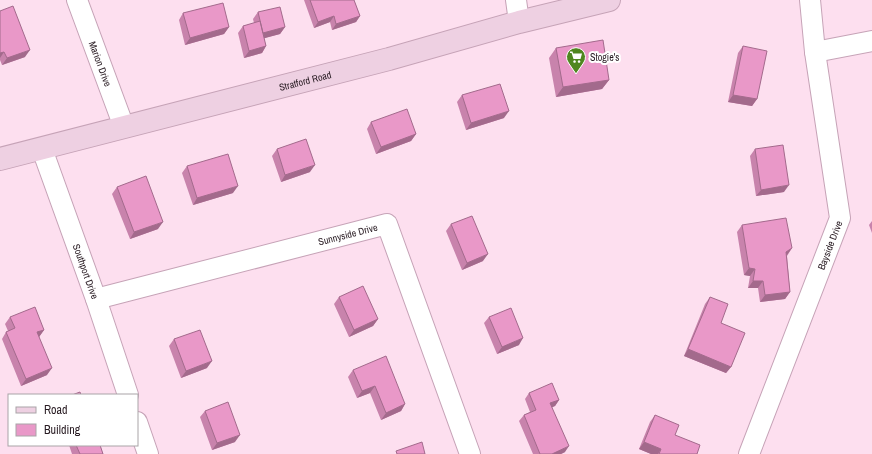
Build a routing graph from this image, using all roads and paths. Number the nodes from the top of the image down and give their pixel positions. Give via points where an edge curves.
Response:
1 (77, 0) edge
2 (516, 0) edge
3 (609, 0) edge
4 (810, 0) edge
5 (519, 22) junction
6 (872, 41) edge
7 (815, 52) junction
8 (124, 127) junction
9 (42, 149) junction
10 (0, 159) edge
11 (96, 299) junction
12 (128, 394) edge
13 (138, 425) edge
14 (148, 454) edge
15 (470, 454) edge
16 (749, 454) edge

1 - 8 street, Marion Drive
2 - 5 street
3 - 5 main road, Stratford Road
4 - 7 street, Bayside Drive
5 - 8 main road, Stratford Road via 389,59
6 - 7 street
7 - 16 street, Bayside Drive via 840,218
8 - 9 main road, Stratford Road
9 - 10 main road, Stratford Road
9 - 11 street, Southport Drive
11 - 12 street, Southport Drive
11 - 15 street, Sunnyside Drive via 387,224
13 - 14 street

